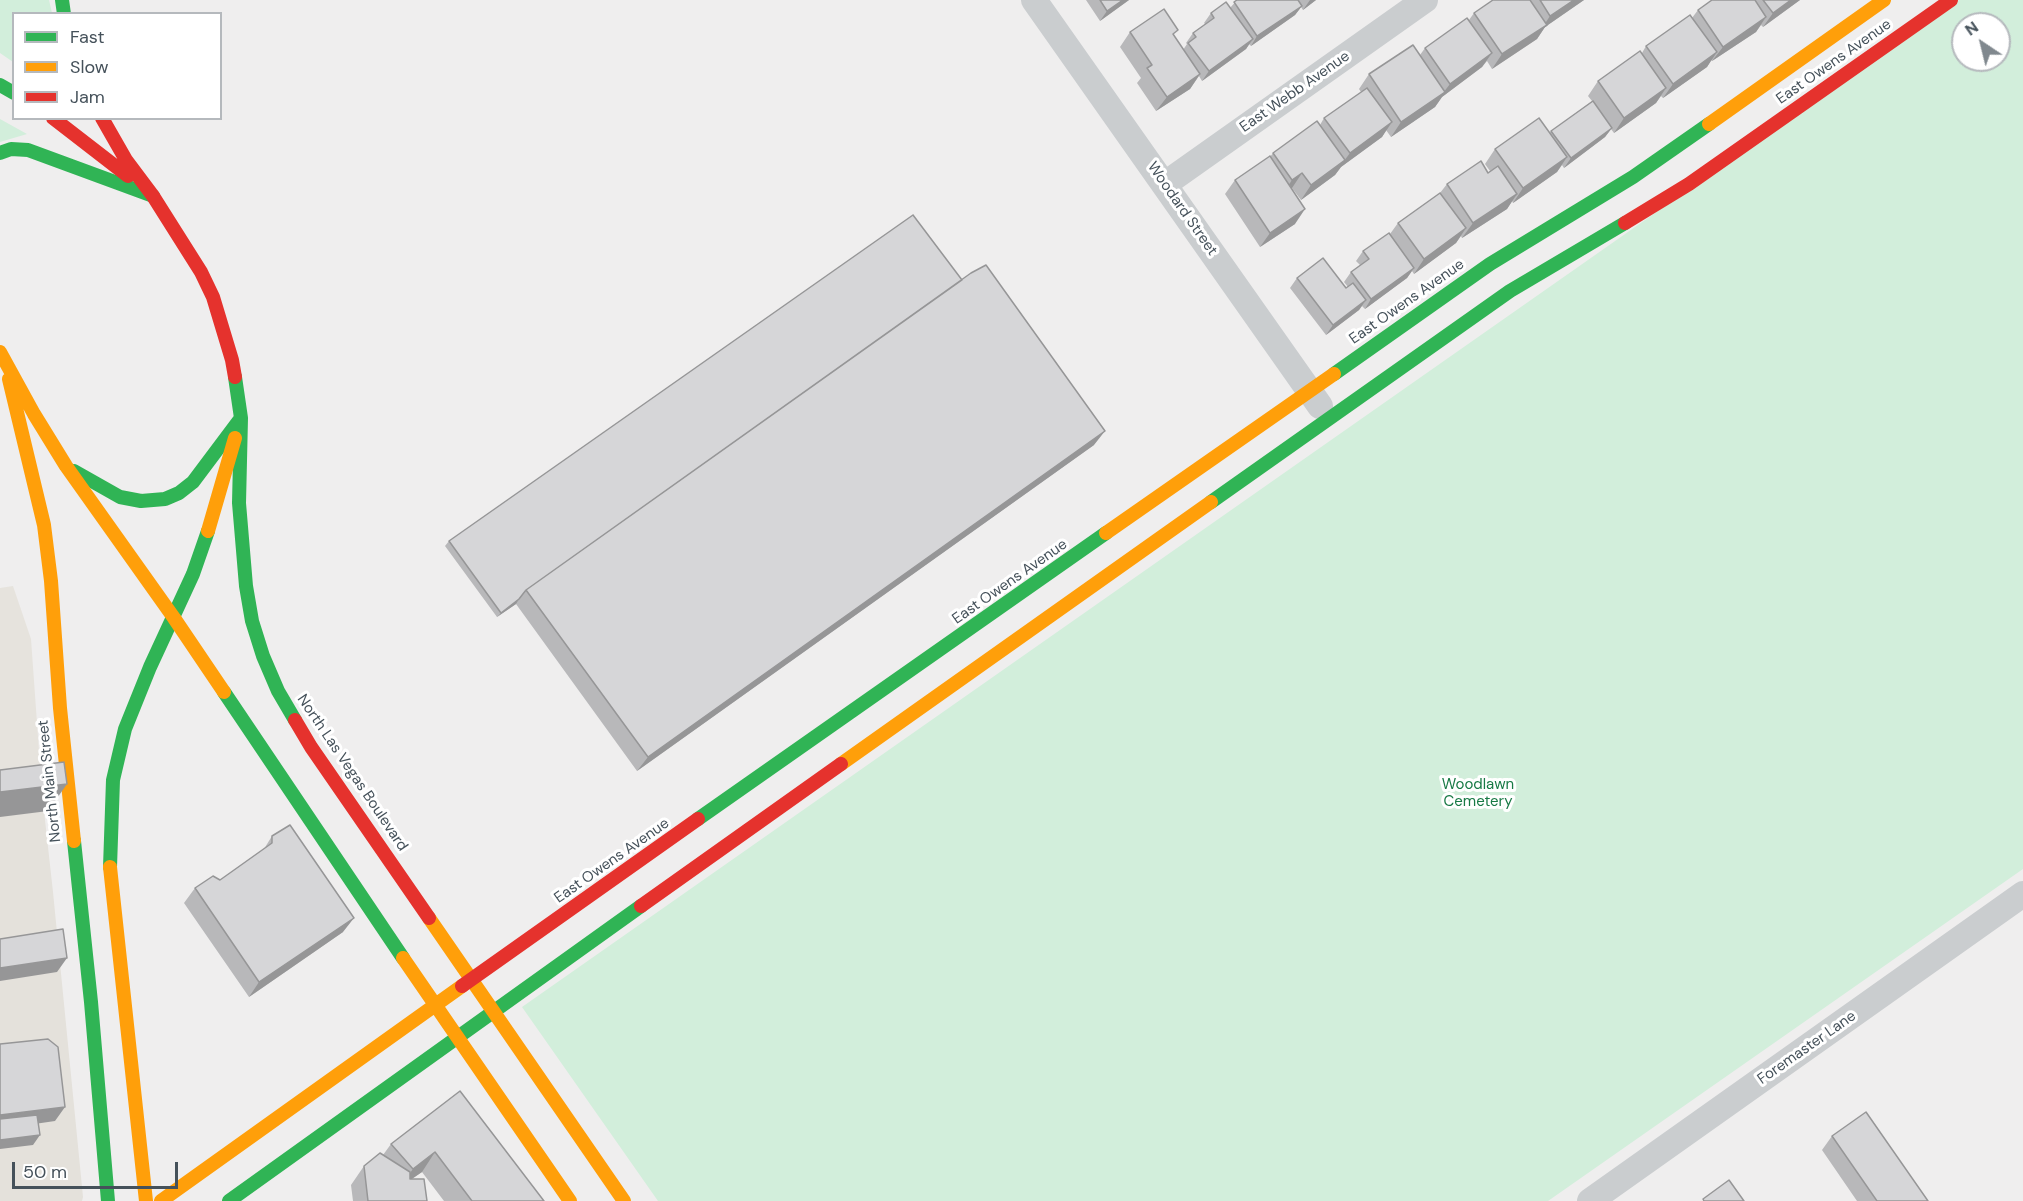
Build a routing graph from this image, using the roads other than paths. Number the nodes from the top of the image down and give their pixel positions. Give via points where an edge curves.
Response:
1 (1034, 0) edge
2 (1425, 0) edge
3 (1884, 0) edge
4 (1951, 0) edge
5 (56, 120) edge
6 (103, 120) edge
7 (0, 153) edge
8 (1165, 184) junction
9 (153, 196) junction
10 (2, 356) edge
11 (1309, 392) junction
12 (241, 418) junction
13 (1328, 419) junction
14 (66, 466) junction
15 (174, 618) junction
16 (2023, 894) edge
17 (473, 980) junction
18 (436, 1006) junction
19 (493, 1011) junction
20 (457, 1037) junction
21 (108, 1201) edge
22 (146, 1201) edge
23 (161, 1201) edge
24 (229, 1201) edge
25 (570, 1201) edge
26 (624, 1201) edge
27 (1590, 1201) edge

1 - 8 street, Woodard Street
2 - 8 street, East Webb Avenue
3 - 11 main road, East Owens Avenue via 1633,177 1490,264
4 - 13 main road, East Owens Avenue via 1689,184 1510,291
5 - 9 main road
6 - 9 main road, North Las Vegas Boulevard
7 - 9 main road via 28,150
8 - 11 street, Woodard Street
9 - 12 main road, North Las Vegas Boulevard via 213,297 232,360
10 - 14 main road
10 - 21 main road, North Main Street via 44,525
11 - 13 street, Woodard Street
11 - 17 main road, East Owens Avenue
12 - 14 main road via 193,482 165,499 141,501 120,497
12 - 15 main road via 214,513
12 - 17 main road, North Las Vegas Boulevard via 239,503 244,558 252,621 263,656 290,715
13 - 19 main road, East Owens Avenue
14 - 15 main road
15 - 18 main road
15 - 22 main road via 124,729 113,780 110,872
16 - 27 street, Foremaster Lane
17 - 18 main road, East Owens Avenue
17 - 19 main road, North Las Vegas Boulevard
18 - 20 main road
18 - 23 main road, East Owens Avenue
19 - 20 main road, East Owens Avenue
19 - 26 main road, North Las Vegas Boulevard
20 - 24 main road, East Owens Avenue
20 - 25 main road

